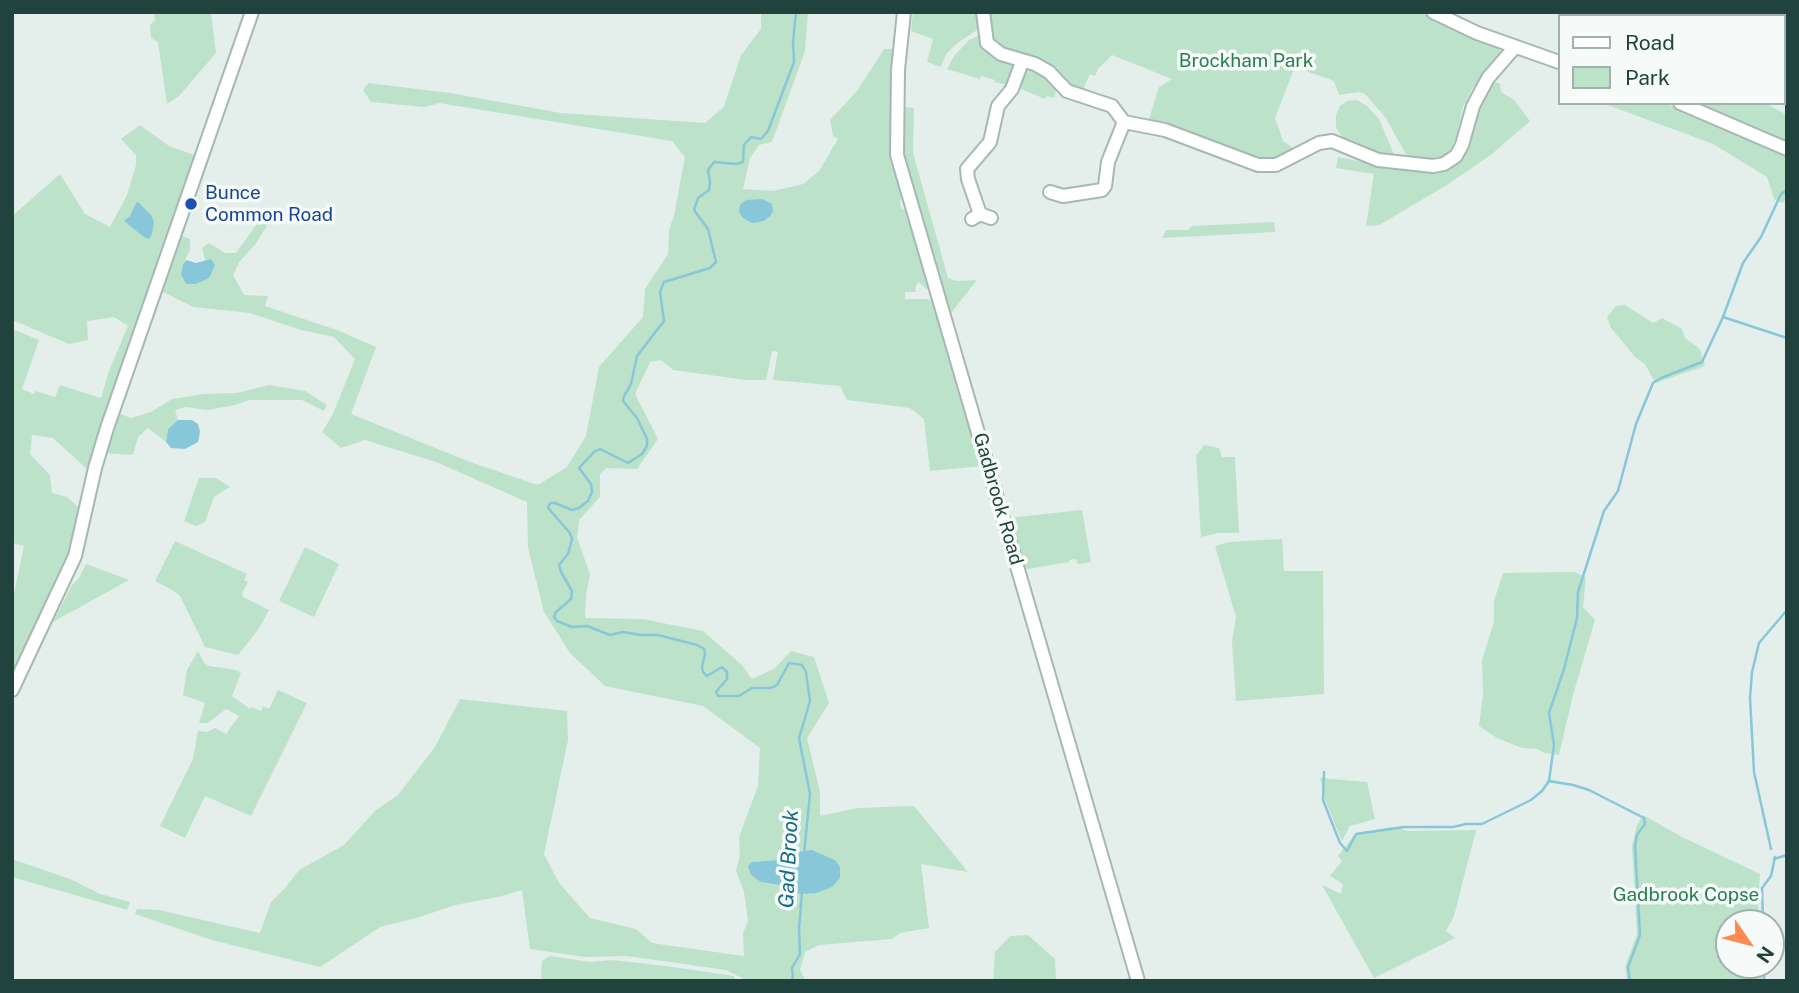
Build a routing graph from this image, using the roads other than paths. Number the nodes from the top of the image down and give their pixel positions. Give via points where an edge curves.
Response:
1 (251, 12) edge
2 (904, 12) edge
3 (983, 12) edge
4 (1433, 12) edge
5 (1515, 47) junction
6 (1022, 62) junction
7 (1558, 62) edge
8 (1685, 105) edge
9 (1124, 122) junction
10 (1787, 149) edge
11 (1050, 192) dead end
12 (981, 217) dead end
13 (12, 690) edge
14 (1138, 981) edge

1 - 13 street via 107,428 75,556
2 - 14 street, Gadbrook Road via 898,70 898,155
3 - 6 street via 987,43
4 - 5 street
5 - 7 street
5 - 9 street via 1478,95 1456,156 1433,166 1378,160 1332,141 1276,165 1258,165 1165,130
6 - 9 street via 1049,72 1068,91 1112,106
6 - 12 street via 1012,89 998,106 990,142 967,169
8 - 10 street
9 - 11 street via 1102,190 1063,196

